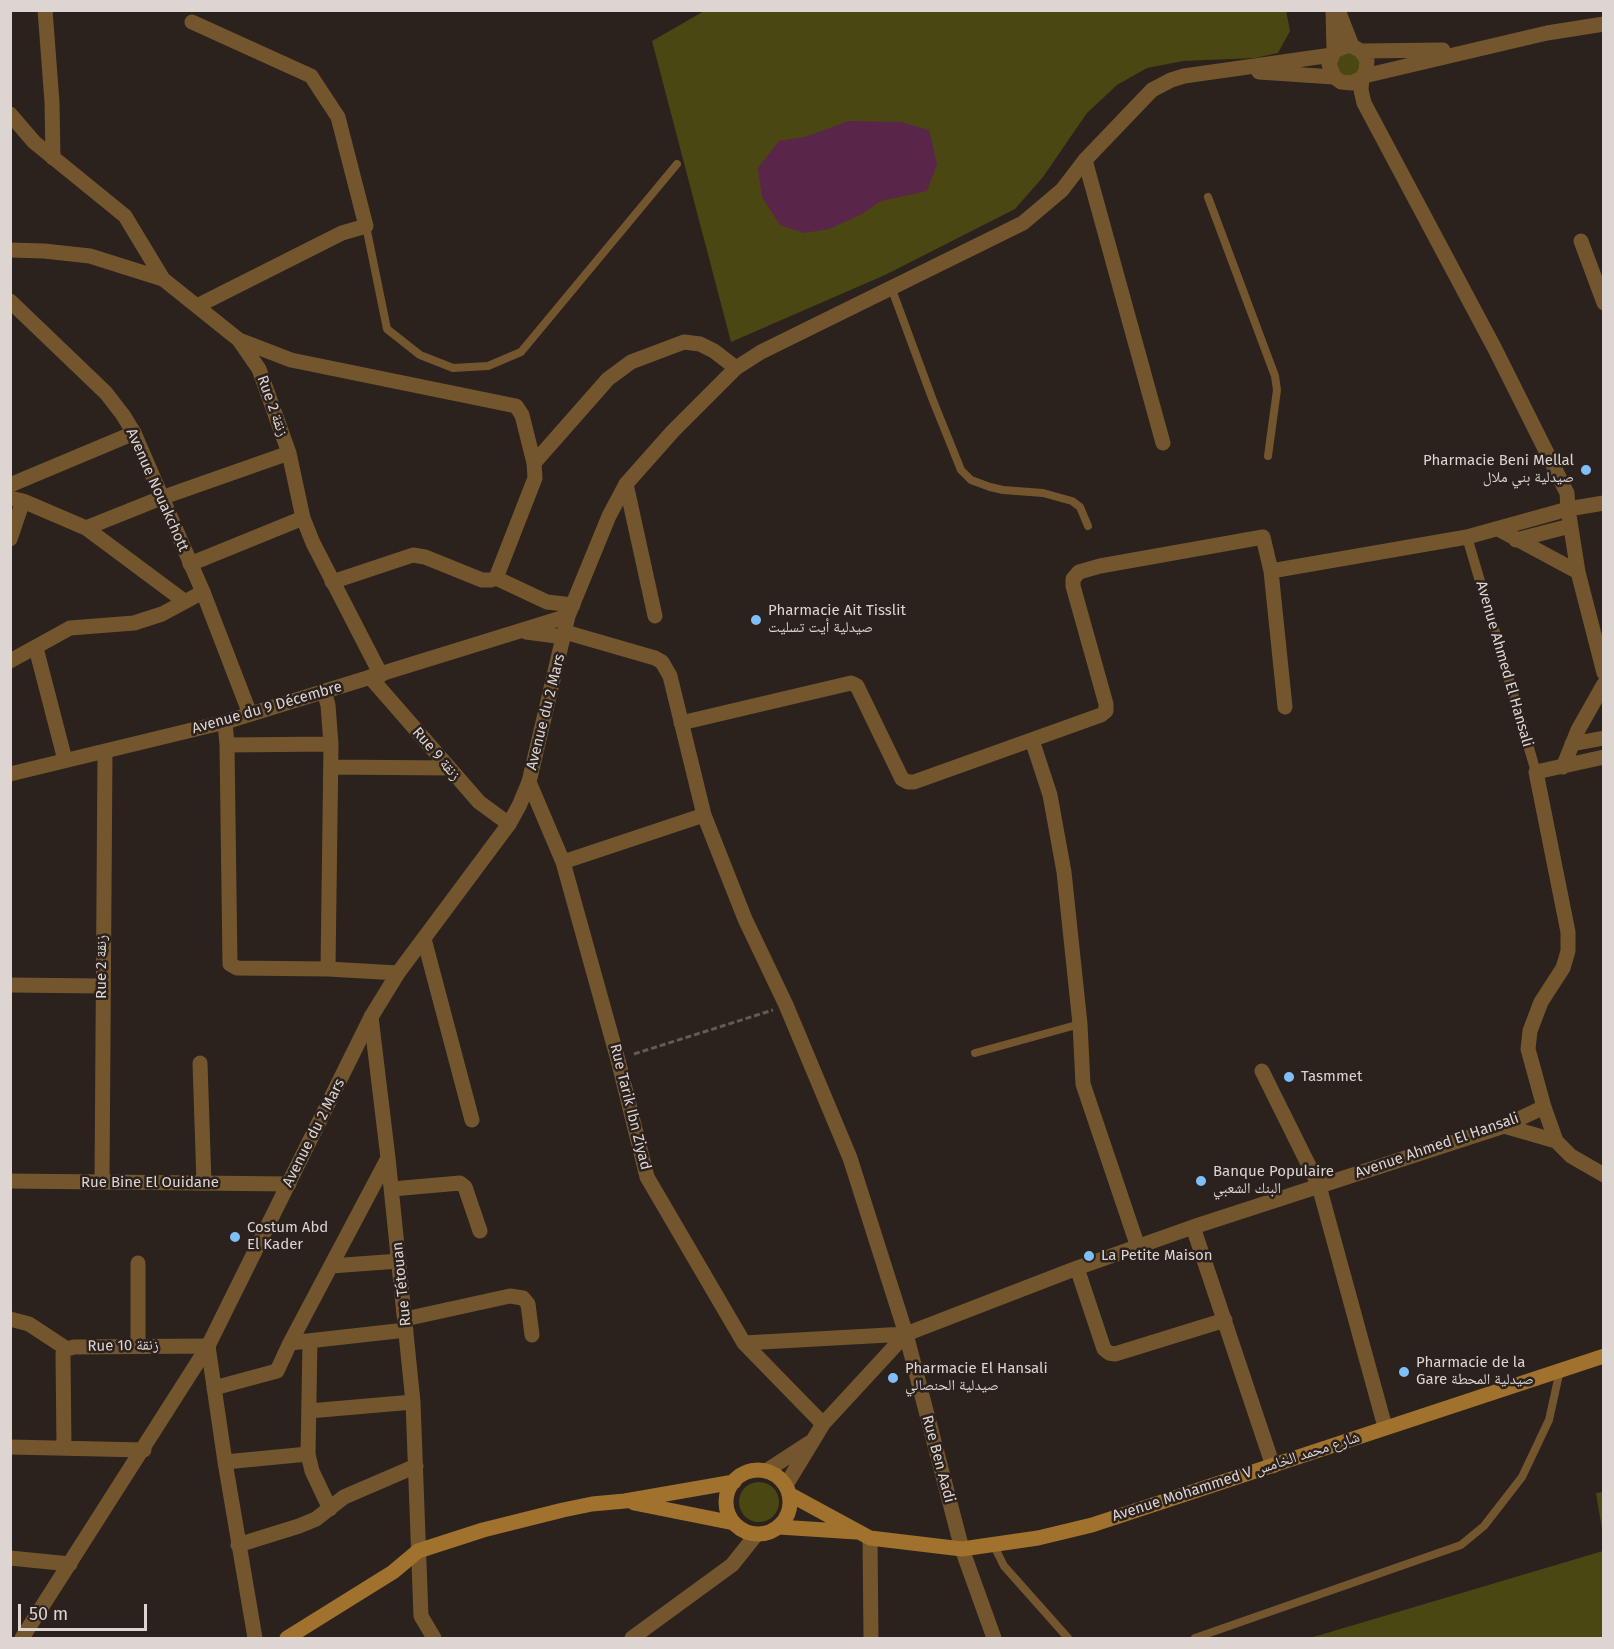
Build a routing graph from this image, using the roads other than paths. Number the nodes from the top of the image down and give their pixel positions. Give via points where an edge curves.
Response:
1 (45, 10) edge
2 (1333, 10) edge
3 (1338, 10) edge
4 (192, 22) dead end
5 (1604, 24) edge
6 (1357, 48) junction
7 (1470, 50) junction
8 (1333, 53) junction
9 (1235, 70) junction
10 (1363, 77) junction
11 (1340, 80) junction
12 (1364, 103) junction
13 (10, 114) edge
14 (53, 158) junction
15 (1085, 160) junction
16 (677, 164) dead end
17 (1208, 197) dead end
18 (366, 226) junction
19 (1581, 241) dead end
20 (10, 250) edge
21 (164, 279) junction
22 (891, 287) junction
23 (10, 300) edge
24 (1604, 303) edge
25 (197, 306) junction
26 (239, 340) junction
27 (736, 369) junction
28 (134, 433) junction
29 (1163, 443) dead end
30 (289, 453) junction
31 (1268, 456) dead end
32 (534, 463) junction
33 (626, 484) junction
34 (10, 485) edge
35 (161, 498) junction
36 (17, 500) edge
37 (1604, 503) edge
38 (1568, 509) junction
39 (303, 519) junction
40 (1088, 526) dead end
41 (1570, 526) junction
42 (86, 528) junction
43 (1498, 529) junction
44 (1467, 537) junction
45 (10, 539) edge
46 (1516, 540) junction
47 (190, 564) junction
48 (1271, 571) junction
49 (1578, 572) junction
50 (496, 578) junction
51 (332, 582) junction
52 (203, 592) junction
53 (184, 601) junction
54 (571, 611) junction
55 (656, 616) dead end
56 (520, 631) junction
57 (564, 635) junction
58 (36, 648) junction
59 (10, 661) edge
60 (1604, 673) edge
61 (375, 676) junction
62 (1604, 684) edge
63 (324, 692) junction
64 (1285, 707) dead end
65 (250, 714) junction
66 (225, 722) junction
67 (681, 723) junction
68 (1604, 738) edge
69 (1032, 740) junction
70 (331, 744) junction
71 (1572, 744) junction
72 (227, 745) junction
73 (105, 752) junction
74 (1604, 757) edge
75 (65, 760) junction
76 (331, 767) junction
77 (1563, 767) junction
78 (448, 768) junction
79 (1536, 772) junction
80 (10, 774) edge
81 (529, 782) junction
82 (704, 815) junction
83 (509, 824) junction
84 (563, 862) junction
85 (424, 939) junction
86 (328, 969) junction
87 (398, 973) junction
88 (10, 985) edge
89 (102, 986) junction
90 (371, 1017) junction
91 (1080, 1024) junction
92 (975, 1053) dead end
93 (200, 1063) dead end
94 (1262, 1071) dead end
95 (1544, 1107) junction
96 (472, 1120) dead end
97 (1504, 1126) junction
98 (1556, 1141) junction
99 (388, 1158) junction
100 (1604, 1176) edge
101 (10, 1181) edge
102 (102, 1182) junction
103 (204, 1183) junction
104 (289, 1184) junction
105 (1319, 1186) junction
106 (392, 1189) junction
107 (1193, 1227) junction
108 (480, 1231) dead end
109 (1137, 1247) junction
110 (399, 1261) junction
111 (138, 1263) dead end
112 (331, 1266) junction
113 (1077, 1268) junction
114 (10, 1320) edge
115 (1225, 1320) junction
116 (406, 1325) junction
117 (906, 1334) junction
118 (532, 1335) dead end
119 (310, 1341) junction
120 (290, 1343) junction
121 (744, 1343) junction
122 (138, 1346) junction
123 (208, 1346) junction
124 (67, 1349) junction
125 (1604, 1356) edge
126 (1560, 1371) junction
127 (214, 1388) junction
128 (413, 1402) junction
129 (309, 1411) junction
130 (823, 1424) junction
131 (1385, 1427) junction
132 (814, 1440) junction
133 (10, 1447) edge
134 (64, 1448) junction
135 (144, 1450) junction
136 (308, 1454) junction
137 (225, 1462) junction
138 (416, 1466) junction
139 (1273, 1466) junction
140 (766, 1471) junction
141 (734, 1482) junction
142 (788, 1490) junction
143 (625, 1501) junction
144 (330, 1509) junction
145 (734, 1523) junction
146 (779, 1527) junction
147 (756, 1535) junction
148 (866, 1535) junction
149 (992, 1543) junction
150 (238, 1545) junction
151 (962, 1549) junction
152 (418, 1551) junction
153 (10, 1558) edge
154 (70, 1563) junction
155 (22, 1638) edge
156 (255, 1638) edge
157 (287, 1638) edge
158 (434, 1638) edge
159 (632, 1638) edge
160 (871, 1638) edge
161 (994, 1638) edge
162 (1068, 1638) edge
163 (1196, 1638) edge

1 - 14 street
2 - 8 street
3 - 6 street
4 - 18 street via 311,76 338,117
5 - 7 street
6 - 7 street
6 - 8 street via 1346,46
6 - 10 street via 1367,66
7 - 10 street
8 - 9 street
8 - 11 street via 1329,64
9 - 11 street
9 - 15 street, Avenue du 2 Mars via 1184,76 1152,90
10 - 11 street via 1357,81
10 - 12 street
11 - 12 street
12 - 38 street via 1495,349 1566,493
13 - 14 street
14 - 21 street via 124,216
15 - 22 street, Avenue du 2 Mars via 1062,190 1023,223
15 - 29 street
16 - 18 lane via 521,352 488,366 453,368 420,355 387,329
17 - 31 lane via 1275,376 1277,390
18 - 25 street via 342,233
19 - 24 street
20 - 21 street, Rue 2 زنقة via 90,256
21 - 25 street, Rue 2 زنقة
22 - 27 street, Avenue du 2 Mars via 761,352
22 - 40 lane via 962,470 971,480 990,487 1043,493 1072,501 1080,507
23 - 28 street, Avenue Nouakchott via 106,393
25 - 26 street, Rue 2 زنقة
26 - 30 street, Rue 2 زنقة via 258,369
26 - 32 street via 291,360 516,406 522,414
27 - 32 street via 714,351 684,342 631,362 608,379
27 - 33 street, Avenue du 2 Mars
28 - 34 street
28 - 35 street, Avenue Nouakchott
30 - 35 street
30 - 39 street, Rue 2 زنقة
32 - 50 street via 535,478
33 - 54 street, Avenue du 2 Mars
33 - 55 street
35 - 42 street
35 - 47 street, Avenue Nouakchott
36 - 42 street
36 - 45 street
37 - 38 street
38 - 41 street
38 - 43 street
39 - 47 street
39 - 51 street, Rue 2 زنقة
41 - 46 street
41 - 49 street
42 - 53 street
43 - 44 street
43 - 46 street
44 - 48 street
44 - 79 street, Avenue Ahmed El Hansali
46 - 49 street
47 - 52 street, Avenue Nouakchott
48 - 64 street
48 - 69 street via 1263,537 1079,572 1073,586 1106,711
49 - 60 street
50 - 51 street via 482,580 412,555
50 - 54 street
51 - 61 street, Rue 2 زنقة
52 - 53 street
52 - 65 street, Avenue Nouakchott
53 - 58 street via 162,614 134,623 70,628
54 - 56 street, Avenue du 9 Décembre
54 - 57 street, Avenue du 2 Mars
56 - 57 street, Avenue du 9 Décembre
56 - 61 street, Avenue du 9 Décembre
57 - 67 street, Avenue du 9 Décembre via 662,662 670,676
57 - 81 street, Avenue du 2 Mars
58 - 59 street
58 - 75 street
61 - 63 street, Avenue du 9 Décembre
61 - 78 street, Rue 9 زنقة
62 - 71 street
63 - 65 street, Avenue du 9 Décembre
63 - 70 street
65 - 66 street, Avenue du 9 Décembre
66 - 72 street
66 - 73 street, Avenue du 9 Décembre
67 - 69 street via 851,683 857,686 902,778 914,783
67 - 82 street, Rue Ben Aadi
68 - 71 street
69 - 91 street via 1050,795 1062,861
70 - 72 street
70 - 76 street
71 - 77 street
72 - 86 street via 230,964 237,968
73 - 75 street, Avenue du 9 Décembre
73 - 89 street, Rue 2 زنقة
74 - 77 street
75 - 80 street, Avenue du 9 Décembre
76 - 78 street
76 - 86 street
77 - 79 street
78 - 83 street, Rue 9 زنقة via 479,802
79 - 95 street, Avenue Ahmed El Hansali via 1568,932 1563,968 1541,1002 1530,1031 1528,1049
81 - 83 street, Avenue du 2 Mars
81 - 84 street, Rue Tarik Ibn Ziyad
82 - 84 street
82 - 117 street, Rue Ben Aadi via 745,919 850,1158
83 - 85 street, Avenue du 2 Mars
84 - 121 street, Rue Tarik Ibn Ziyad via 647,1177
85 - 87 street, Avenue du 2 Mars
85 - 96 street
86 - 87 street
87 - 90 street, Avenue du 2 Mars
88 - 89 street
89 - 102 street, Rue 2 زنقة
90 - 99 street, Rue Tétouan
90 - 104 street, Avenue du 2 Mars
91 - 92 lane
91 - 109 street via 1083,1084
93 - 103 street
94 - 105 street
95 - 97 street, Avenue Ahmed El Hansali
95 - 98 street
97 - 98 street
97 - 105 street, Avenue Ahmed El Hansali
98 - 100 street via 1571,1156
99 - 106 street, Rue Tétouan
99 - 112 street
101 - 102 street, Rue Bine El Ouidane
102 - 103 street, Rue Bine El Ouidane
103 - 104 street, Rue Bine El Ouidane
104 - 123 street, Avenue du 2 Mars
105 - 107 street, Avenue Ahmed El Hansali
105 - 131 street
106 - 108 street via 460,1183 465,1187
106 - 110 street, Rue Tétouan
107 - 109 street, Avenue Ahmed El Hansali
107 - 115 street
109 - 113 street, Avenue Ahmed El Hansali
110 - 112 street
110 - 116 street, Rue Tétouan
111 - 122 street
112 - 120 street
113 - 115 street via 1104,1349 1109,1353
113 - 117 street, Avenue Ahmed El Hansali
114 - 124 street via 29,1324
115 - 139 street
116 - 118 street via 510,1296 523,1298 528,1304
116 - 119 street
116 - 128 street, Rue Tétouan
117 - 121 street
117 - 130 street, Avenue Ahmed El Hansali
117 - 151 street, Rue Ben Aadi
119 - 120 street
119 - 129 street
120 - 127 street via 278,1371
121 - 130 street, Rue Tarik Ibn Ziyad
122 - 123 street, Rue 10 زنقة
122 - 124 street, Rue 10 زنقة
123 - 127 street
123 - 135 street, Avenue du 2 Mars
124 - 134 street, Rue 10 زنقة via 63,1353
125 - 126 main road, Avenue Mohammed V شارع محمد الخامس
126 - 131 main road, Avenue Mohammed V شارع محمد الخامس
126 - 163 lane via 1549,1420 1522,1477 1484,1526 1461,1545
127 - 137 street
128 - 129 street
128 - 138 street, Rue Tétouan
129 - 136 street
130 - 132 street, Avenue Ahmed El Hansali
131 - 139 main road, Avenue Mohammed V شارع محمد الخامس
132 - 140 street
132 - 142 street, Avenue Ahmed El Hansali
133 - 134 street
134 - 135 street
135 - 154 street, Avenue du 2 Mars
136 - 137 street
136 - 144 street
137 - 150 street
138 - 144 street via 344,1497
138 - 152 street, Rue Tétouan
139 - 149 main road, Avenue Mohammed V شارع محمد الخامس via 1092,1525 1038,1538
140 - 141 main road via 754,1470
140 - 142 main road via 777,1476
141 - 143 main road
141 - 145 main road via 726,1498
142 - 146 main road via 789,1512
142 - 148 main road
143 - 145 main road
143 - 152 main road via 522,1519
144 - 150 street via 299,1526
145 - 147 main road
146 - 147 main road
146 - 148 main road, Avenue Mohammed V شارع محمد الخامس
147 - 159 street via 732,1565
148 - 151 main road, Avenue Mohammed V شارع محمد الخامس
148 - 160 street
149 - 151 main road, Avenue Mohammed V شارع محمد الخامس
149 - 162 lane via 1004,1566
150 - 156 street
151 - 161 street, Rue Ben Aadi
152 - 157 main road via 393,1572
152 - 158 street, Rue Tétouan via 422,1616
153 - 154 street
154 - 155 street, Avenue du 2 Mars

